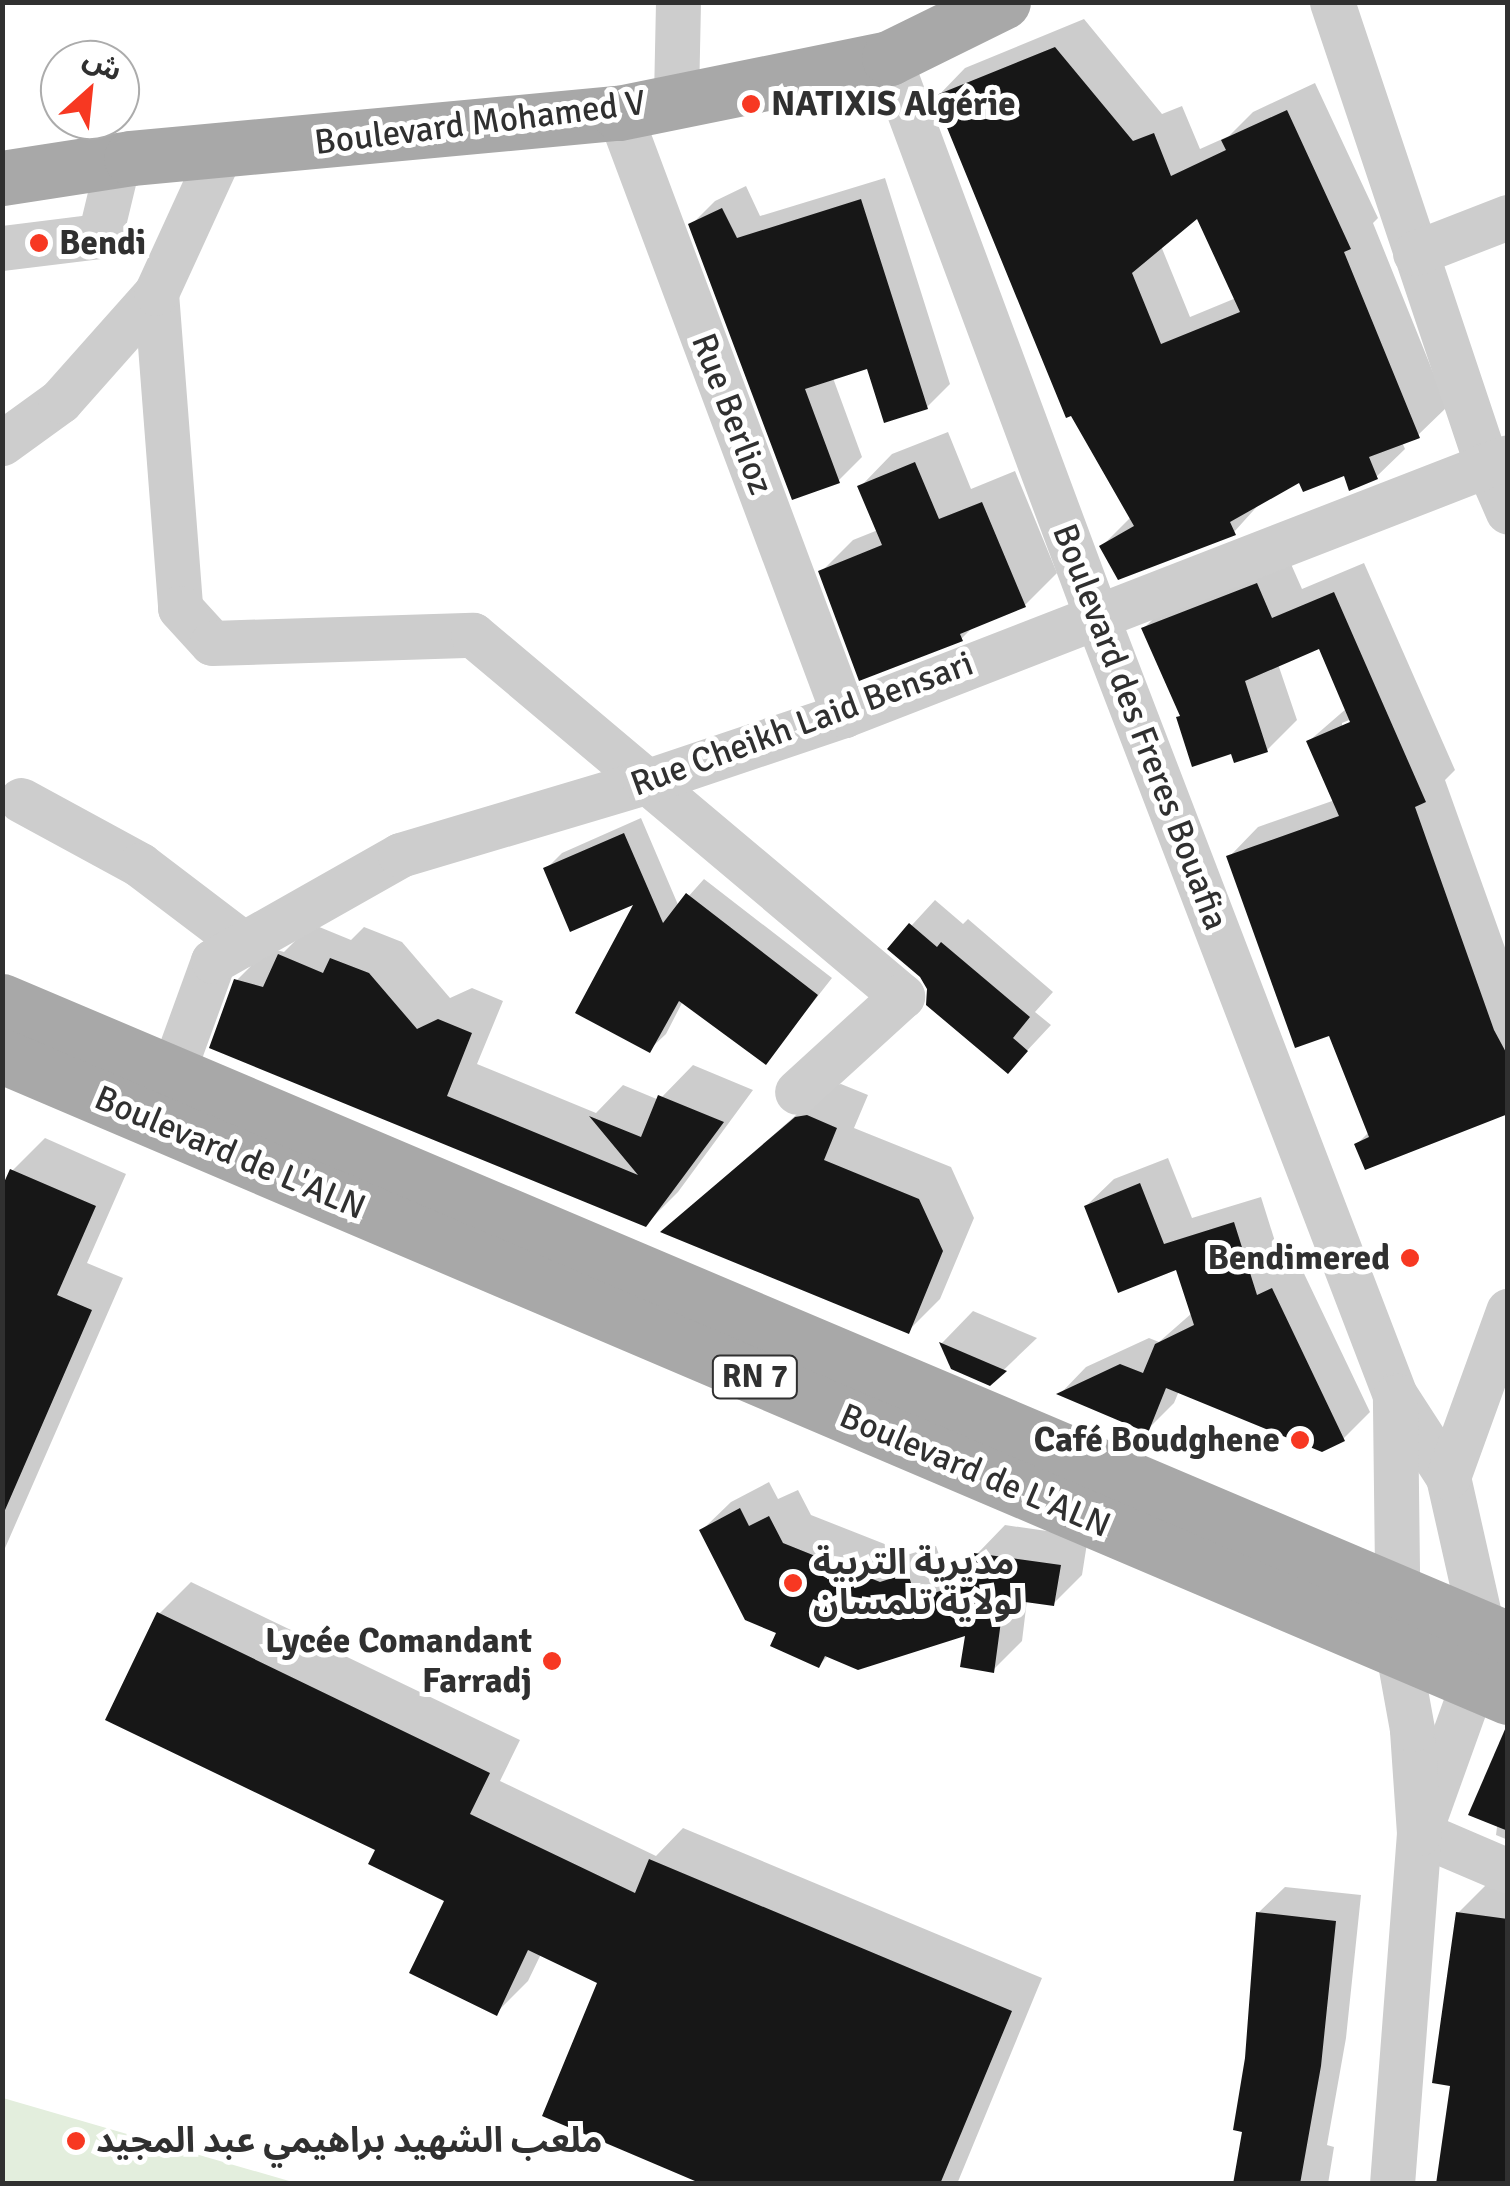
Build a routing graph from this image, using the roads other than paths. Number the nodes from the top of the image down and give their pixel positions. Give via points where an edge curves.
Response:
1 (678, 2) edge
2 (1003, 2) edge
3 (1332, 2) edge
4 (889, 58) junction
5 (676, 98) junction
6 (619, 113) junction
7 (220, 151) junction
8 (118, 160) junction
9 (2, 178) edge
10 (1508, 217) edge
11 (2, 248) edge
12 (1415, 253) junction
13 (156, 293) junction
14 (2, 443) edge
15 (1497, 461) edge
16 (1508, 512) edge
17 (1096, 615) junction
18 (844, 715) junction
19 (645, 782) junction
20 (21, 800) dead end
21 (244, 944) junction
22 (2, 1001) edge
23 (2, 1056) edge
24 (173, 1071) junction
25 (797, 1092) dead end
26 (1508, 1311) edge
27 (1395, 1395) junction
28 (1448, 1477) junction
29 (1400, 1594) junction
30 (1495, 1634) edge
31 (1398, 1652) junction
32 (1490, 1690) edge
33 (1419, 1832) junction
34 (1508, 1871) edge
35 (1392, 2184) edge

1 - 5 street
2 - 4 main road, Boulevard Mohamed V
3 - 12 street
4 - 5 main road, Boulevard Mohamed V
4 - 17 street, Boulevard des Freres Bouafia
5 - 6 main road, Boulevard Mohamed V
6 - 7 main road, Boulevard Mohamed V
6 - 18 street, Rue Berlioz
7 - 8 main road, Boulevard Mohamed V
7 - 13 street
8 - 9 main road, Boulevard Mohamed V
8 - 11 street via 100,236
10 - 12 street
12 - 15 street
13 - 14 street via 60,401
13 - 19 street via 180,608 212,643 473,636
15 - 16 street
15 - 17 street, Rue Cheikh Laid Bensari
17 - 18 street, Rue Cheikh Laid Bensari
17 - 27 street, Boulevard des Freres Bouafia
18 - 19 street, Rue Cheikh Laid Bensari
19 - 21 street, Rue Cheikh Laid Bensari via 400,856
19 - 25 street via 902,996
20 - 21 street via 140,865
21 - 24 street, Rue Cheikh Laid Bensari via 213,962
22 - 24 main road, Boulevard de L'ALN / RN 7
23 - 31 main road, Boulevard de L'ALN / RN 7
24 - 29 main road, Boulevard de L'ALN / RN 7
26 - 28 street
27 - 28 street
27 - 29 street
28 - 30 street
29 - 30 main road, Boulevard de L'ALN / RN 7
29 - 31 street
30 - 32 street
31 - 32 main road, Boulevard de L'ALN / RN 7
31 - 33 street
32 - 33 street
33 - 34 street
33 - 35 street

